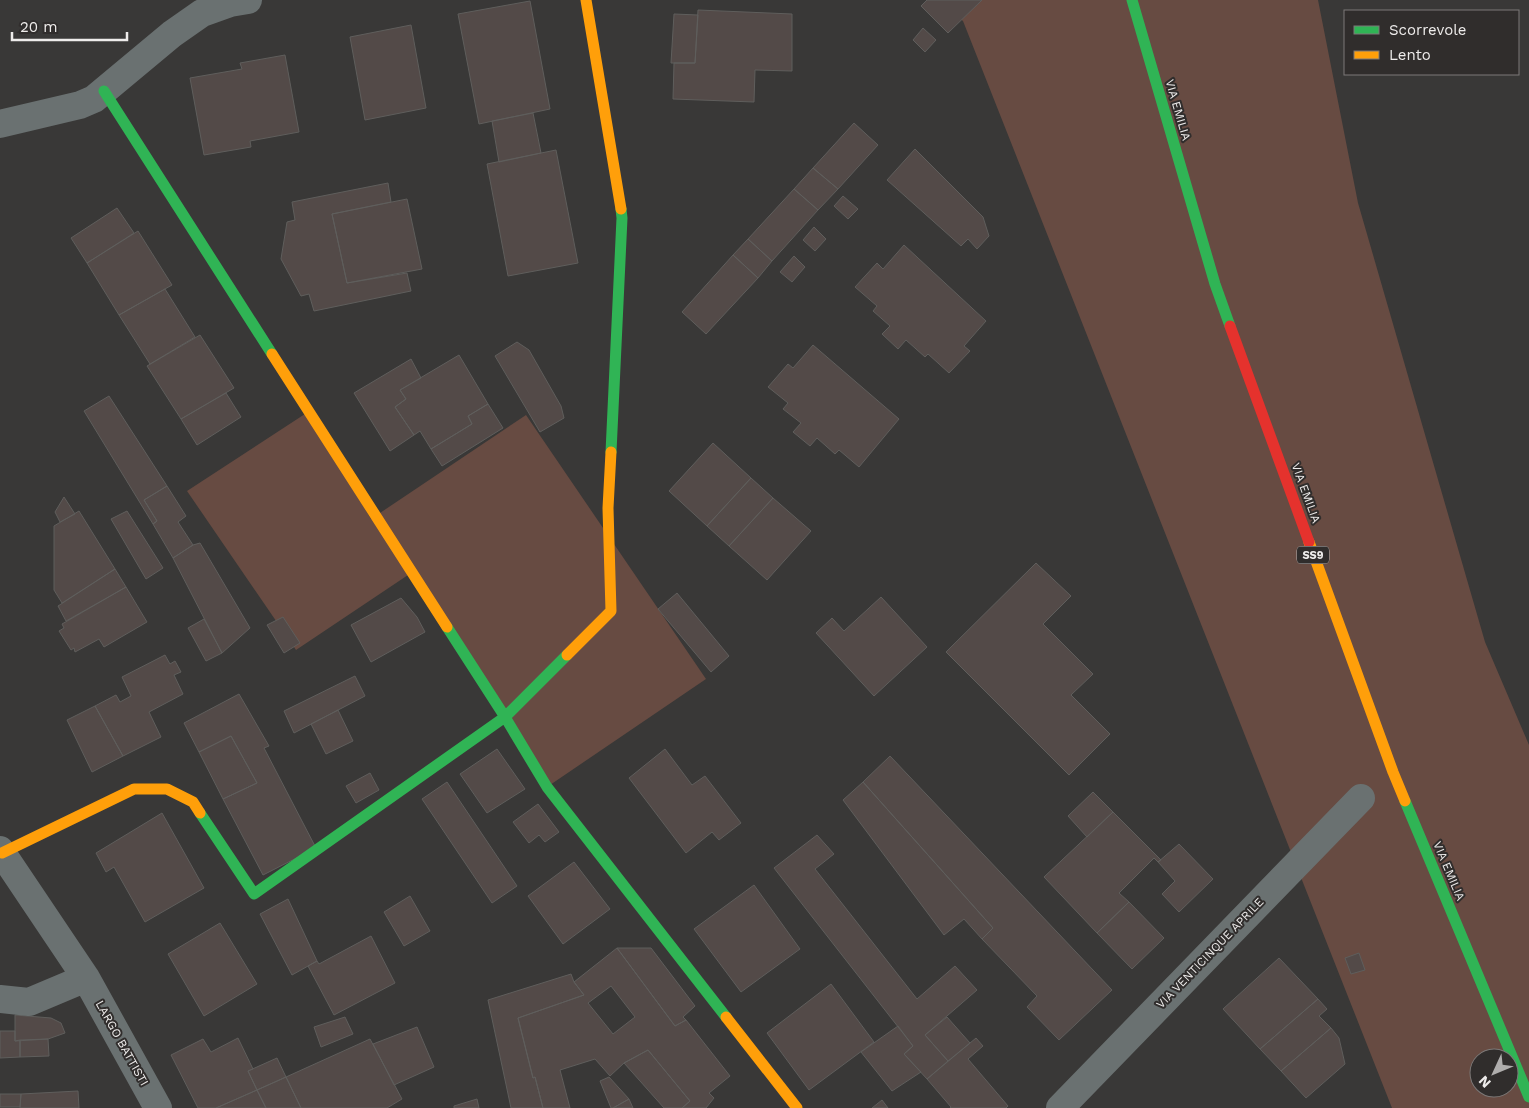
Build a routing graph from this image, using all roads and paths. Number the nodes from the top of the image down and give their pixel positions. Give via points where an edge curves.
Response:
1 (248, 0) edge
2 (586, 0) edge
3 (1132, 0) edge
4 (104, 91) junction
5 (0, 124) edge
6 (505, 717) junction
7 (1361, 798) dead end
8 (1, 851) edge
9 (86, 978) junction
10 (0, 999) edge
11 (1529, 1097) edge
12 (158, 1108) edge
13 (797, 1108) edge
14 (1060, 1108) edge

1 - 4 street via 202,13
2 - 6 street via 622,218 608,508 611,611
3 - 11 street, VIA EMILIA / SS9 via 1215,284 1393,772
4 - 5 street via 80,105
4 - 6 street
6 - 8 street via 254,894 193,802 167,789 134,789
6 - 13 street via 547,787
7 - 14 street, VIA VENTICINQUE APRILE
8 - 9 street, LARGO BATTISTI
9 - 10 street via 29,1002
9 - 12 street, LARGO BATTISTI

